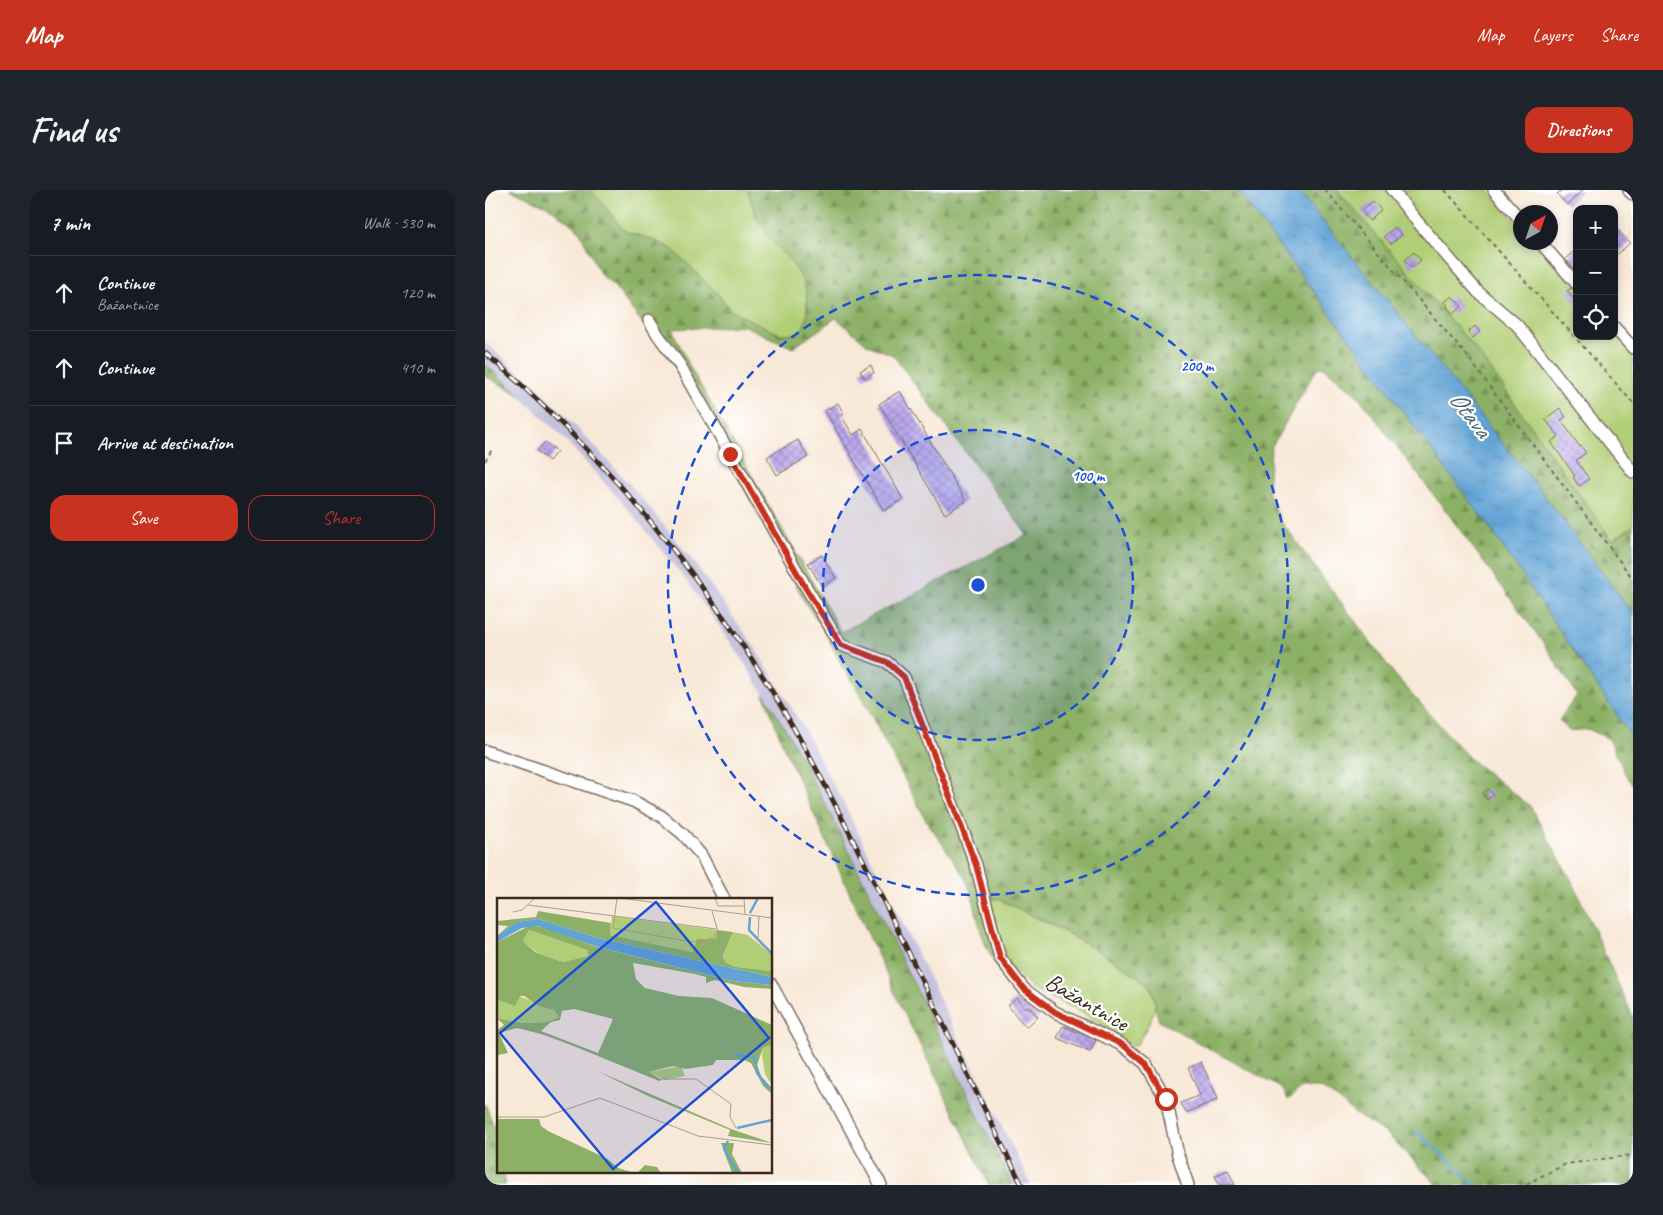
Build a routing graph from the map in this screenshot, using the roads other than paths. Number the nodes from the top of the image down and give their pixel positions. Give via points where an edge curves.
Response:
1 (1392, 190) edge
2 (1495, 190) edge
3 (1513, 211) edge
4 (1547, 250) edge
5 (1573, 279) edge
6 (649, 320) dead end
7 (1618, 331) edge
8 (1633, 348) edge
9 (1633, 472) edge
10 (485, 752) edge
11 (724, 898) edge
12 (773, 988) edge
13 (881, 1185) edge
14 (1188, 1185) edge

1 - 9 street via 1478,292 1517,324
2 - 3 street
4 - 5 street
6 - 14 street, Bažantnice via 679,364 841,645 887,662 904,677 976,865 1000,958 1024,989 1055,1012 1123,1045 1146,1064 1166,1099
7 - 8 street
10 - 11 street via 633,801 661,816 701,855
12 - 13 street

